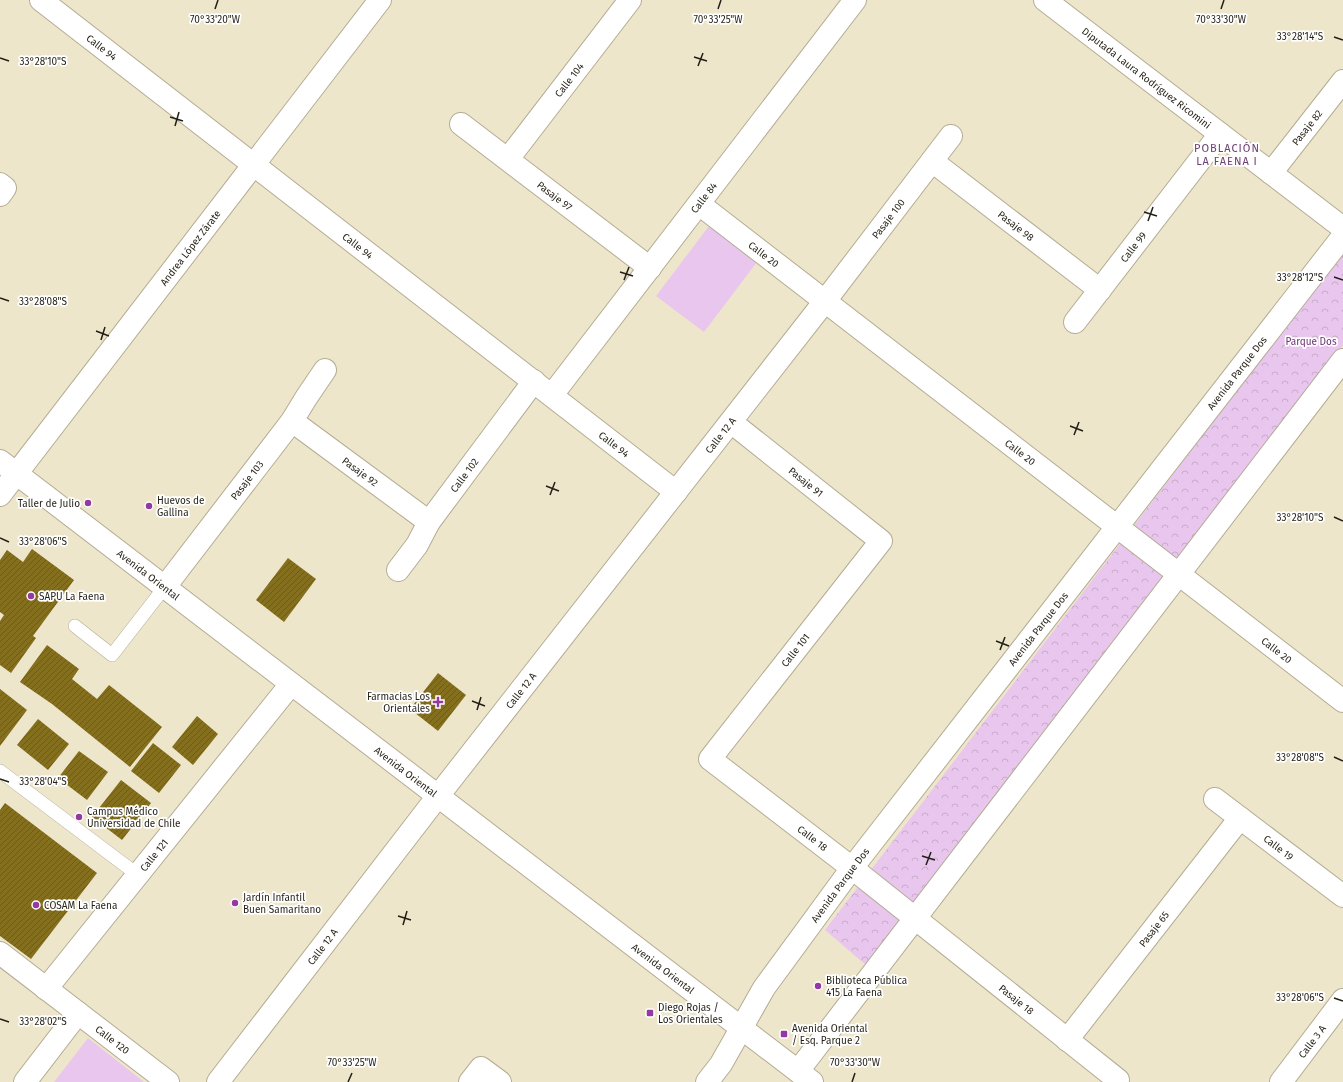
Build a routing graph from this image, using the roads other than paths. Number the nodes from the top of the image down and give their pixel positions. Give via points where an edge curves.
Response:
1 (41, 0) edge
2 (380, 0) edge
3 (630, 0) edge
4 (855, 0) edge
5 (1045, 0) edge
6 (1343, 81) edge
7 (461, 124) dead end
8 (1220, 134) junction
9 (951, 136) dead end
10 (508, 159) junction
11 (932, 161) junction
12 (254, 165) junction
13 (1271, 173) junction
14 (699, 204) junction
15 (1343, 228) edge
16 (1343, 236) edge
17 (650, 268) junction
18 (1100, 290) junction
19 (825, 301) junction
20 (1075, 322) dead end
21 (1343, 360) edge
22 (326, 370) dead end
23 (534, 381) junction
24 (552, 395) junction
25 (292, 421) junction
26 (731, 422) junction
27 (8, 467) edge
28 (676, 492) junction
29 (0, 495) edge
30 (429, 522) junction
31 (1118, 527) junction
32 (881, 541) joint
33 (398, 570) dead end
34 (1179, 574) junction
35 (164, 588) junction
36 (75, 626) dead end
37 (291, 684) junction
38 (1343, 701) edge
39 (710, 759) joint
40 (0, 771) edge
41 (438, 796) junction
42 (1215, 799) dead end
43 (1240, 818) junction
44 (852, 868) junction
45 (138, 875) junction
46 (1343, 896) edge
47 (914, 919) junction
48 (0, 954) edge
49 (46, 989) junction
50 (1343, 1000) edge
51 (78, 1013) junction
52 (742, 1028) junction
53 (1067, 1040) junction
54 (805, 1076) edge
55 (1118, 1080) dead end
56 (25, 1082) edge
57 (168, 1082) edge
58 (218, 1082) edge
59 (470, 1082) edge
60 (500, 1082) edge
61 (708, 1082) edge
62 (1281, 1082) edge

1 - 12 street, Calle 94
2 - 12 street, Andrea López Zárate
3 - 10 street, Calle 104
4 - 14 street, Calle 84
5 - 8 street, Diputada Laura Rodríguez Ricomini
6 - 13 street, Pasaje 82
7 - 10 street, Pasaje 97
8 - 13 street, Diputada Laura Rodríguez Ricomini
8 - 18 street, Calle 99
9 - 11 street, Pasaje 100
10 - 17 street, Pasaje 97
11 - 18 street, Pasaje 98
11 - 19 street, Pasaje 100
12 - 23 street, Calle 94
12 - 27 street, Andrea López Zárate
13 - 15 street, Diputada Laura Rodríguez Ricomini
14 - 17 street, Calle 84
14 - 19 street, Calle 20
16 - 31 street, Avenida Parque Dos
17 - 24 street, Calle 84
18 - 20 street, Calle 99
19 - 26 street, Calle 12 A
19 - 31 street, Calle 20
21 - 34 street
22 - 25 street, Pasaje 103
23 - 24 street, Calle 94
23 - 30 street, Calle 102
24 - 28 street, Calle 94
25 - 30 street, Pasaje 92
25 - 35 street, Pasaje 103
26 - 28 street, Calle 12 A
26 - 32 street, Pasaje 91
27 - 29 street, Andrea López Zárate
27 - 35 street, Avenida Oriental
28 - 41 street, Calle 12 A
30 - 33 street, Calle 102 via 418,545
31 - 34 street, Calle 20
31 - 44 street, Avenida Parque Dos
32 - 39 street, Calle 101
34 - 38 street, Calle 20
34 - 47 street
35 - 36 lane via 112,655
35 - 37 street, Avenida Oriental
37 - 41 street, Avenida Oriental
37 - 45 street, Calle 121
39 - 44 street, Calle 18
40 - 45 lane
41 - 52 street, Avenida Oriental
41 - 58 street, Calle 12 A
42 - 43 street, Calle 19
43 - 46 street, Calle 19
43 - 53 street, Pasaje 65
44 - 47 street, Calle 18
44 - 52 street, Avenida Parque Dos via 764,988
45 - 49 street, Calle 121
47 - 53 street, Pasaje 18
47 - 54 street
48 - 49 street, Calle 120
49 - 51 street, Calle 120
50 - 62 street, Calle 3 A
51 - 56 street
51 - 57 street, Calle 120
52 - 54 street, Avenida Oriental
52 - 61 street, Avenida Parque Dos
53 - 55 street, Pasaje 18
59 - 60 street via 481,1068

